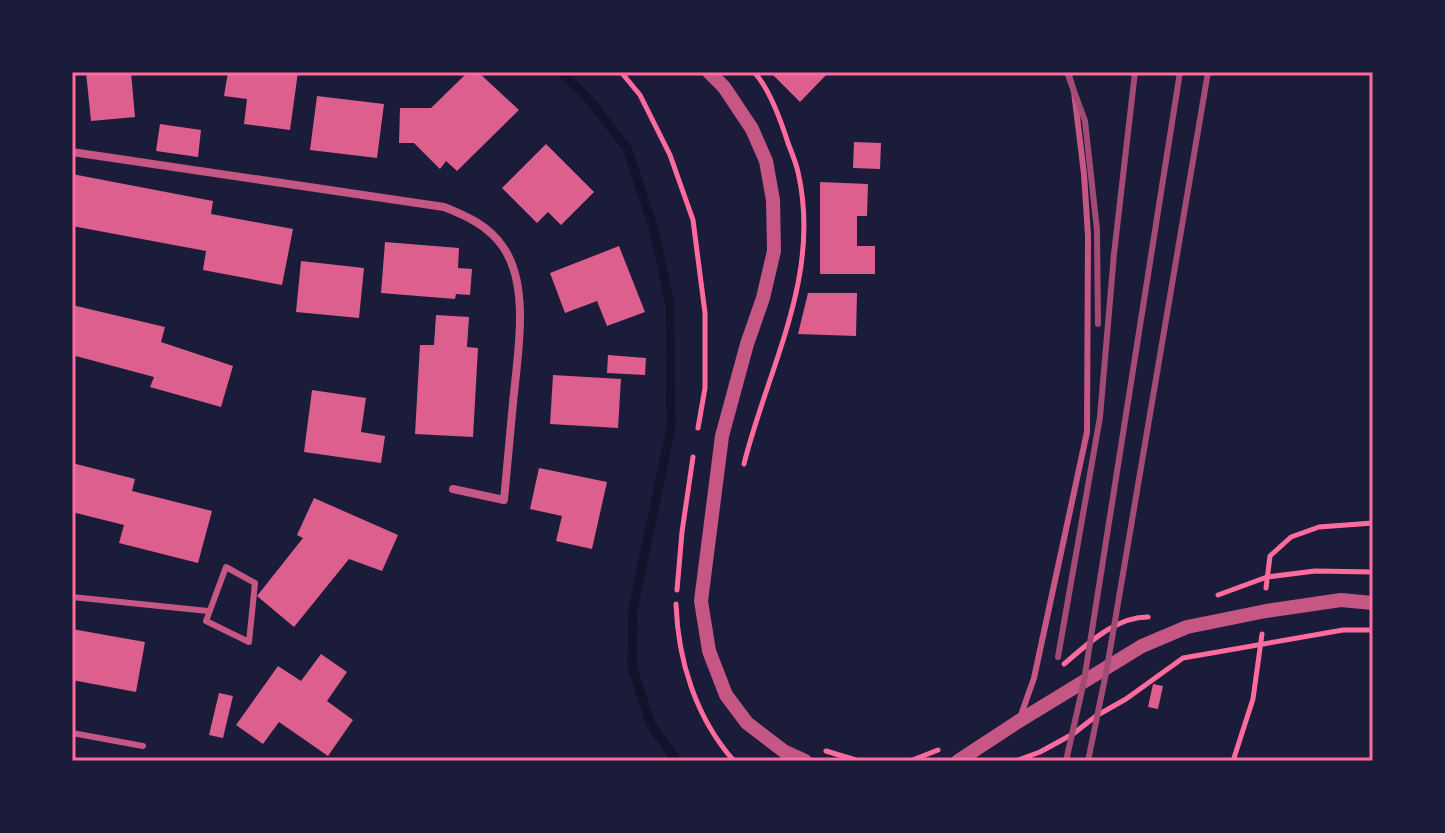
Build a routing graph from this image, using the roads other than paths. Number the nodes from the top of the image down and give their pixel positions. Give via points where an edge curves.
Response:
1 (709, 72) edge
2 (1068, 72) edge
3 (72, 152) edge
4 (453, 489) dead end
5 (72, 597) edge
6 (1373, 603) edge
7 (208, 611) junction
8 (1019, 721) junction
9 (72, 733) edge
10 (143, 746) dead end
11 (805, 761) edge
12 (958, 761) edge

1 - 11 street via 752,129 766,161 774,251 722,436 701,601 709,651 726,695 747,723
2 - 8 lane via 1088,236 1087,432 1034,678
3 - 4 street via 444,207 491,232 515,271 520,307 504,500
5 - 7 lane
6 - 8 street via 1341,600 1187,627 1142,646
7 - 7 lane via 206,621 249,642 255,583 226,567
8 - 12 street
9 - 10 lane

